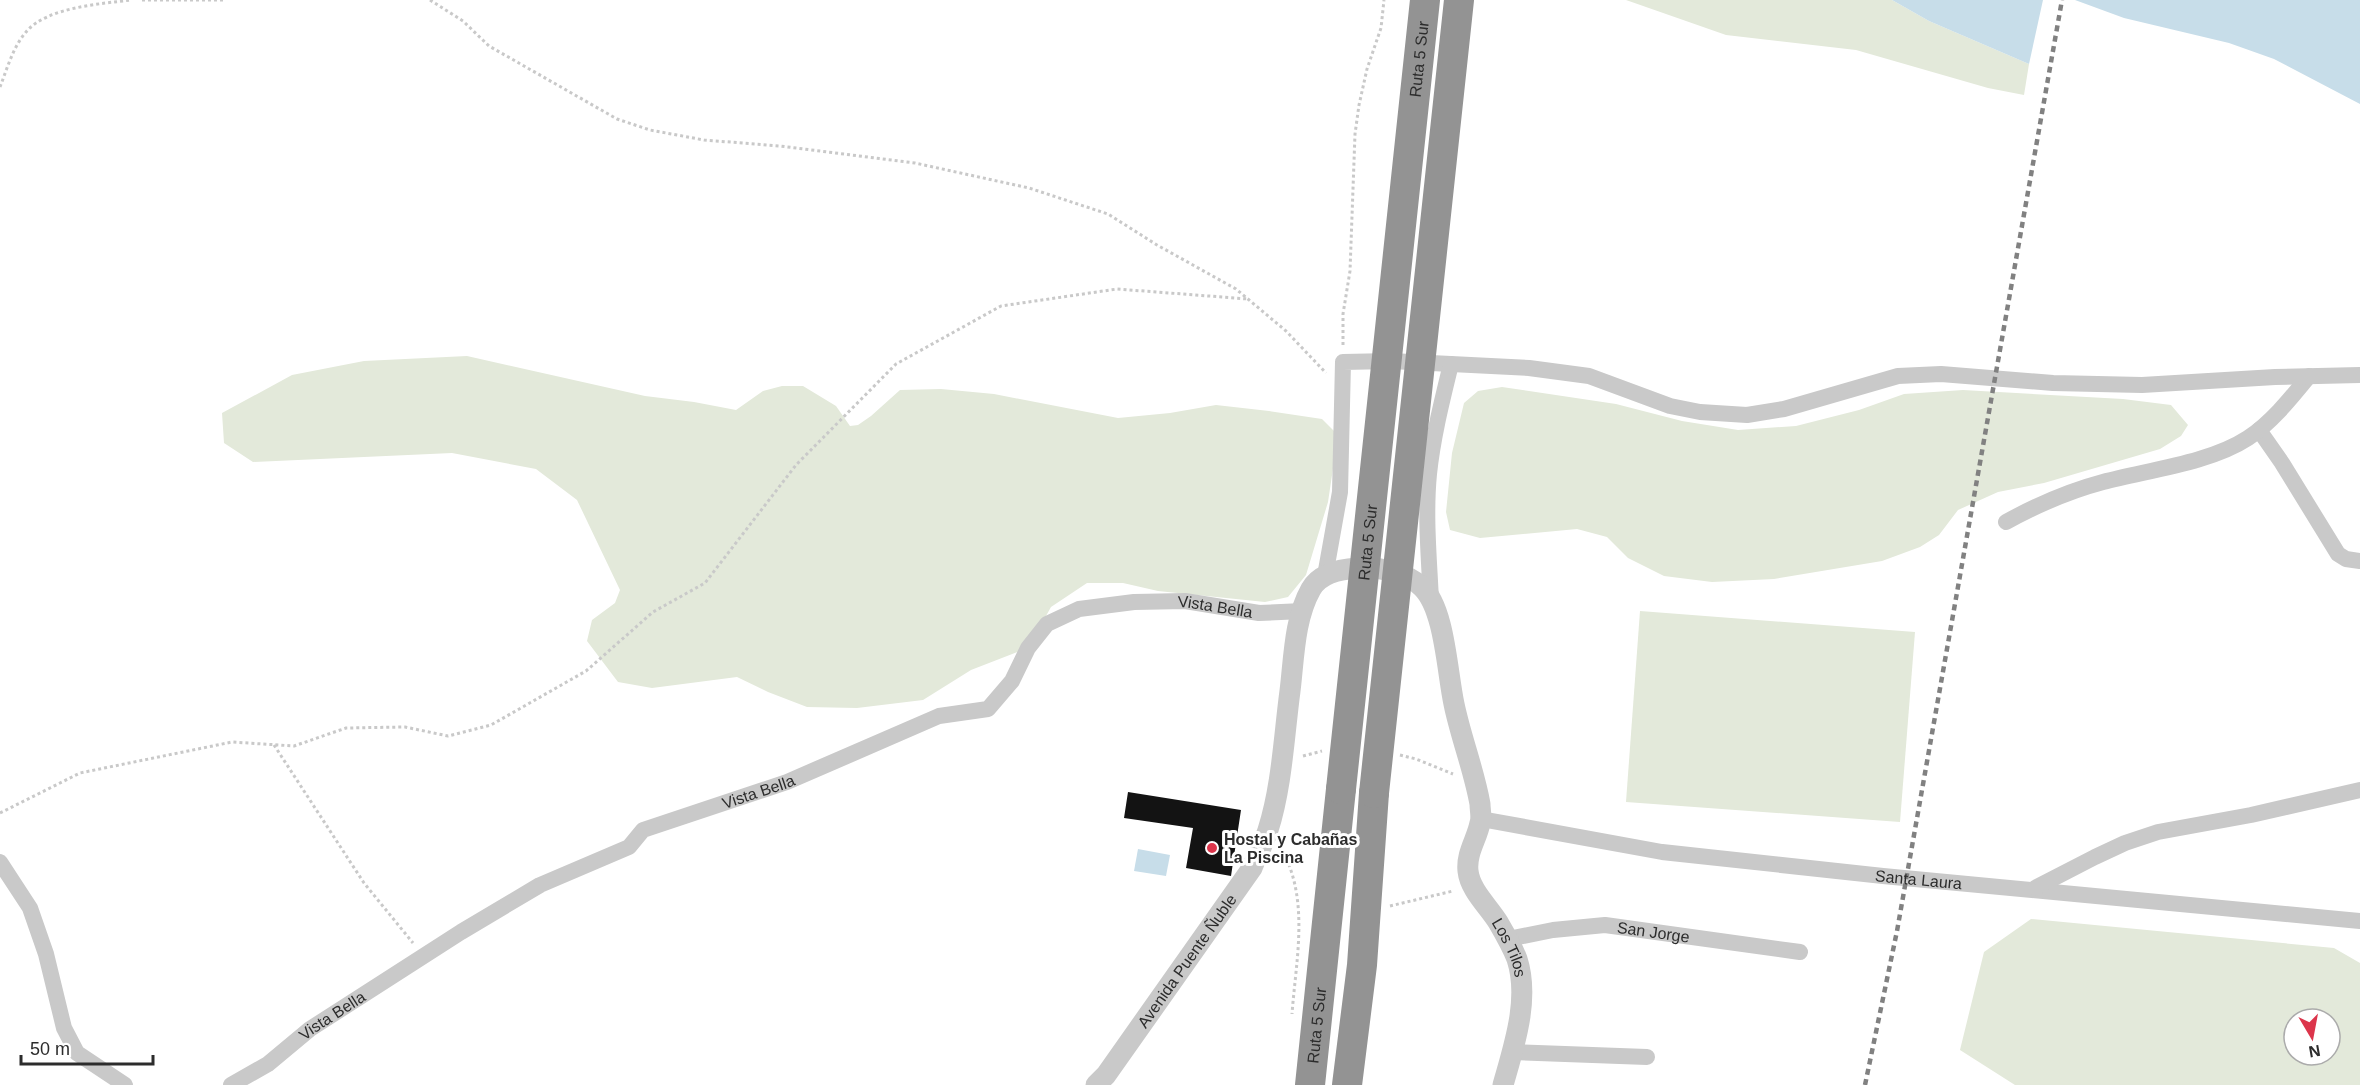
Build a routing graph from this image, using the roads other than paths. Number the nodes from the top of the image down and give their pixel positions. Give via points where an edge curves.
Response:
1 (1425, 0) edge
2 (1459, 0) edge
3 (1451, 364) junction
4 (2360, 375) edge
5 (2309, 376) junction
6 (2259, 430) junction
7 (2006, 522) dead end
8 (2360, 561) edge
9 (1325, 576) junction
10 (1431, 600) junction
11 (1303, 611) junction
12 (2360, 790) edge
13 (1481, 819) junction
14 (0, 862) edge
15 (2034, 889) junction
16 (2360, 921) edge
17 (1508, 939) junction
18 (1800, 952) dead end
19 (1513, 1052) junction
20 (1647, 1057) dead end
21 (125, 1085) edge
22 (231, 1085) edge
23 (1096, 1085) edge
24 (1310, 1085) edge
25 (1347, 1085) edge
26 (1503, 1085) edge

1 - 24 highway, Ruta 5 Sur, bridge
2 - 25 highway, Ruta 5 Sur, bridge via 1374,793 1367,906
3 - 5 street via 1589,376 1670,406 1747,415 1784,410 1898,376 1941,374 2142,385
3 - 9 street via 1343,362 1340,492
3 - 10 street via 1434,432 1429,476
4 - 5 street
5 - 6 street
6 - 7 street via 2226,450 2079,489
6 - 8 street via 2338,554
9 - 10 street via 1344,568 1383,570 1405,576 1422,587
9 - 11 street, Avenida Puente Ñuble via 1311,588
10 - 13 street via 1438,616
11 - 22 street, Vista Bella via 1259,612 1185,601 1079,609 1047,624 1028,648 1012,681 987,709 939,716 787,782 643,830 629,847 540,885 424,956 310,1029 268,1064
11 - 23 street, Avenida Puente Ñuble via 1268,829 1252,868
12 - 15 street via 2158,832 2105,852
13 - 15 street, Santa Laura via 1662,852
13 - 17 street, Los Tilos via 1468,858 1468,871 1473,886
14 - 21 street via 30,908 64,1028 77,1053
15 - 16 street, Santa Laura
17 - 18 street, San Jorge via 1605,925
17 - 19 street, Los Tilos via 1517,959 1522,994
19 - 20 street
19 - 26 street, Los Tilos

